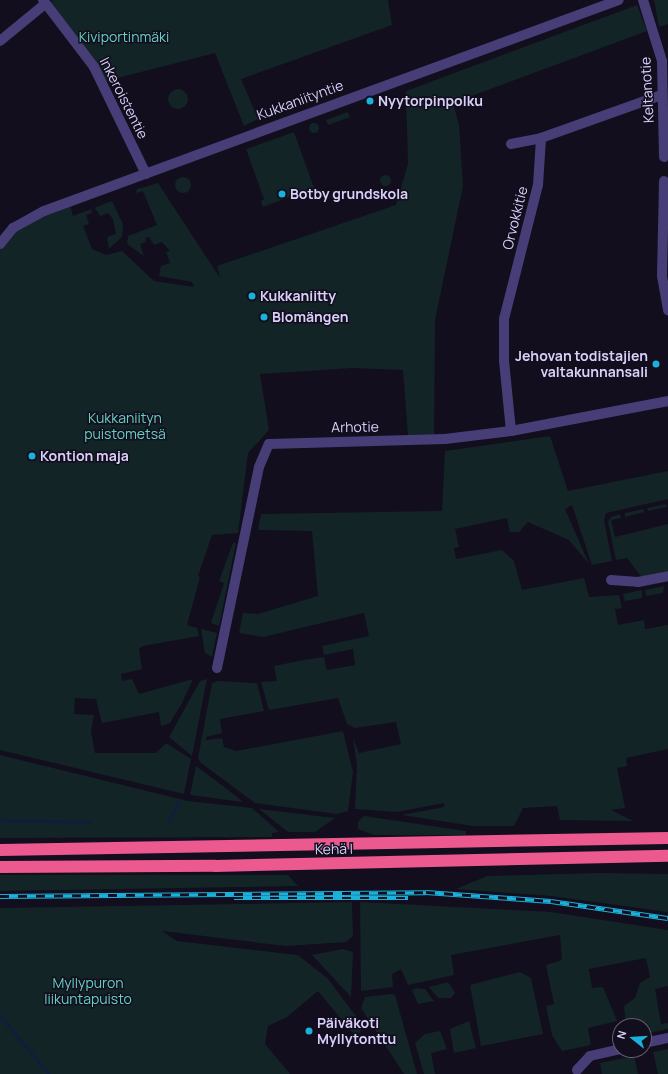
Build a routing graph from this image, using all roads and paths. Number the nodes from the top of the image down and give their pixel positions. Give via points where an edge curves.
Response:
1 (619, 0) edge
2 (643, 0) edge
3 (44, 2) edge
4 (0, 40) edge
5 (662, 95) junction
6 (541, 138) junction
7 (511, 144) dead end
8 (664, 157) dead end
9 (146, 174) junction
10 (664, 181) dead end
11 (0, 244) edge
12 (668, 310) edge
13 (668, 401) edge
14 (511, 431) junction
15 (668, 576) edge
16 (611, 580) dead end
17 (217, 668) dead end
18 (668, 838) edge
19 (0, 850) edge
20 (668, 856) edge
21 (0, 867) edge
22 (668, 1038) edge
23 (652, 1041) edge
24 (612, 1051) edge
25 (577, 1070) dead end

1 - 9 street, Kukkaniityntie
2 - 5 street, Keltanotie via 661,59
3 - 4 street
3 - 9 street, Inkeroistentie via 94,67
5 - 6 street
5 - 8 street, Keltanotie
6 - 7 street
6 - 14 street, Orvokkitie via 538,185 504,319 504,361
9 - 11 street, Kukkaniityntie via 31,217 13,228
10 - 12 street via 662,276
13 - 14 street, Arhotie
14 - 17 street, Arhotie via 445,439 268,444 259,466
15 - 16 street via 638,582
18 - 19 highway, Kehä I
20 - 21 highway, Kehä I via 215,866
22 - 23 street
24 - 25 street via 590,1056

